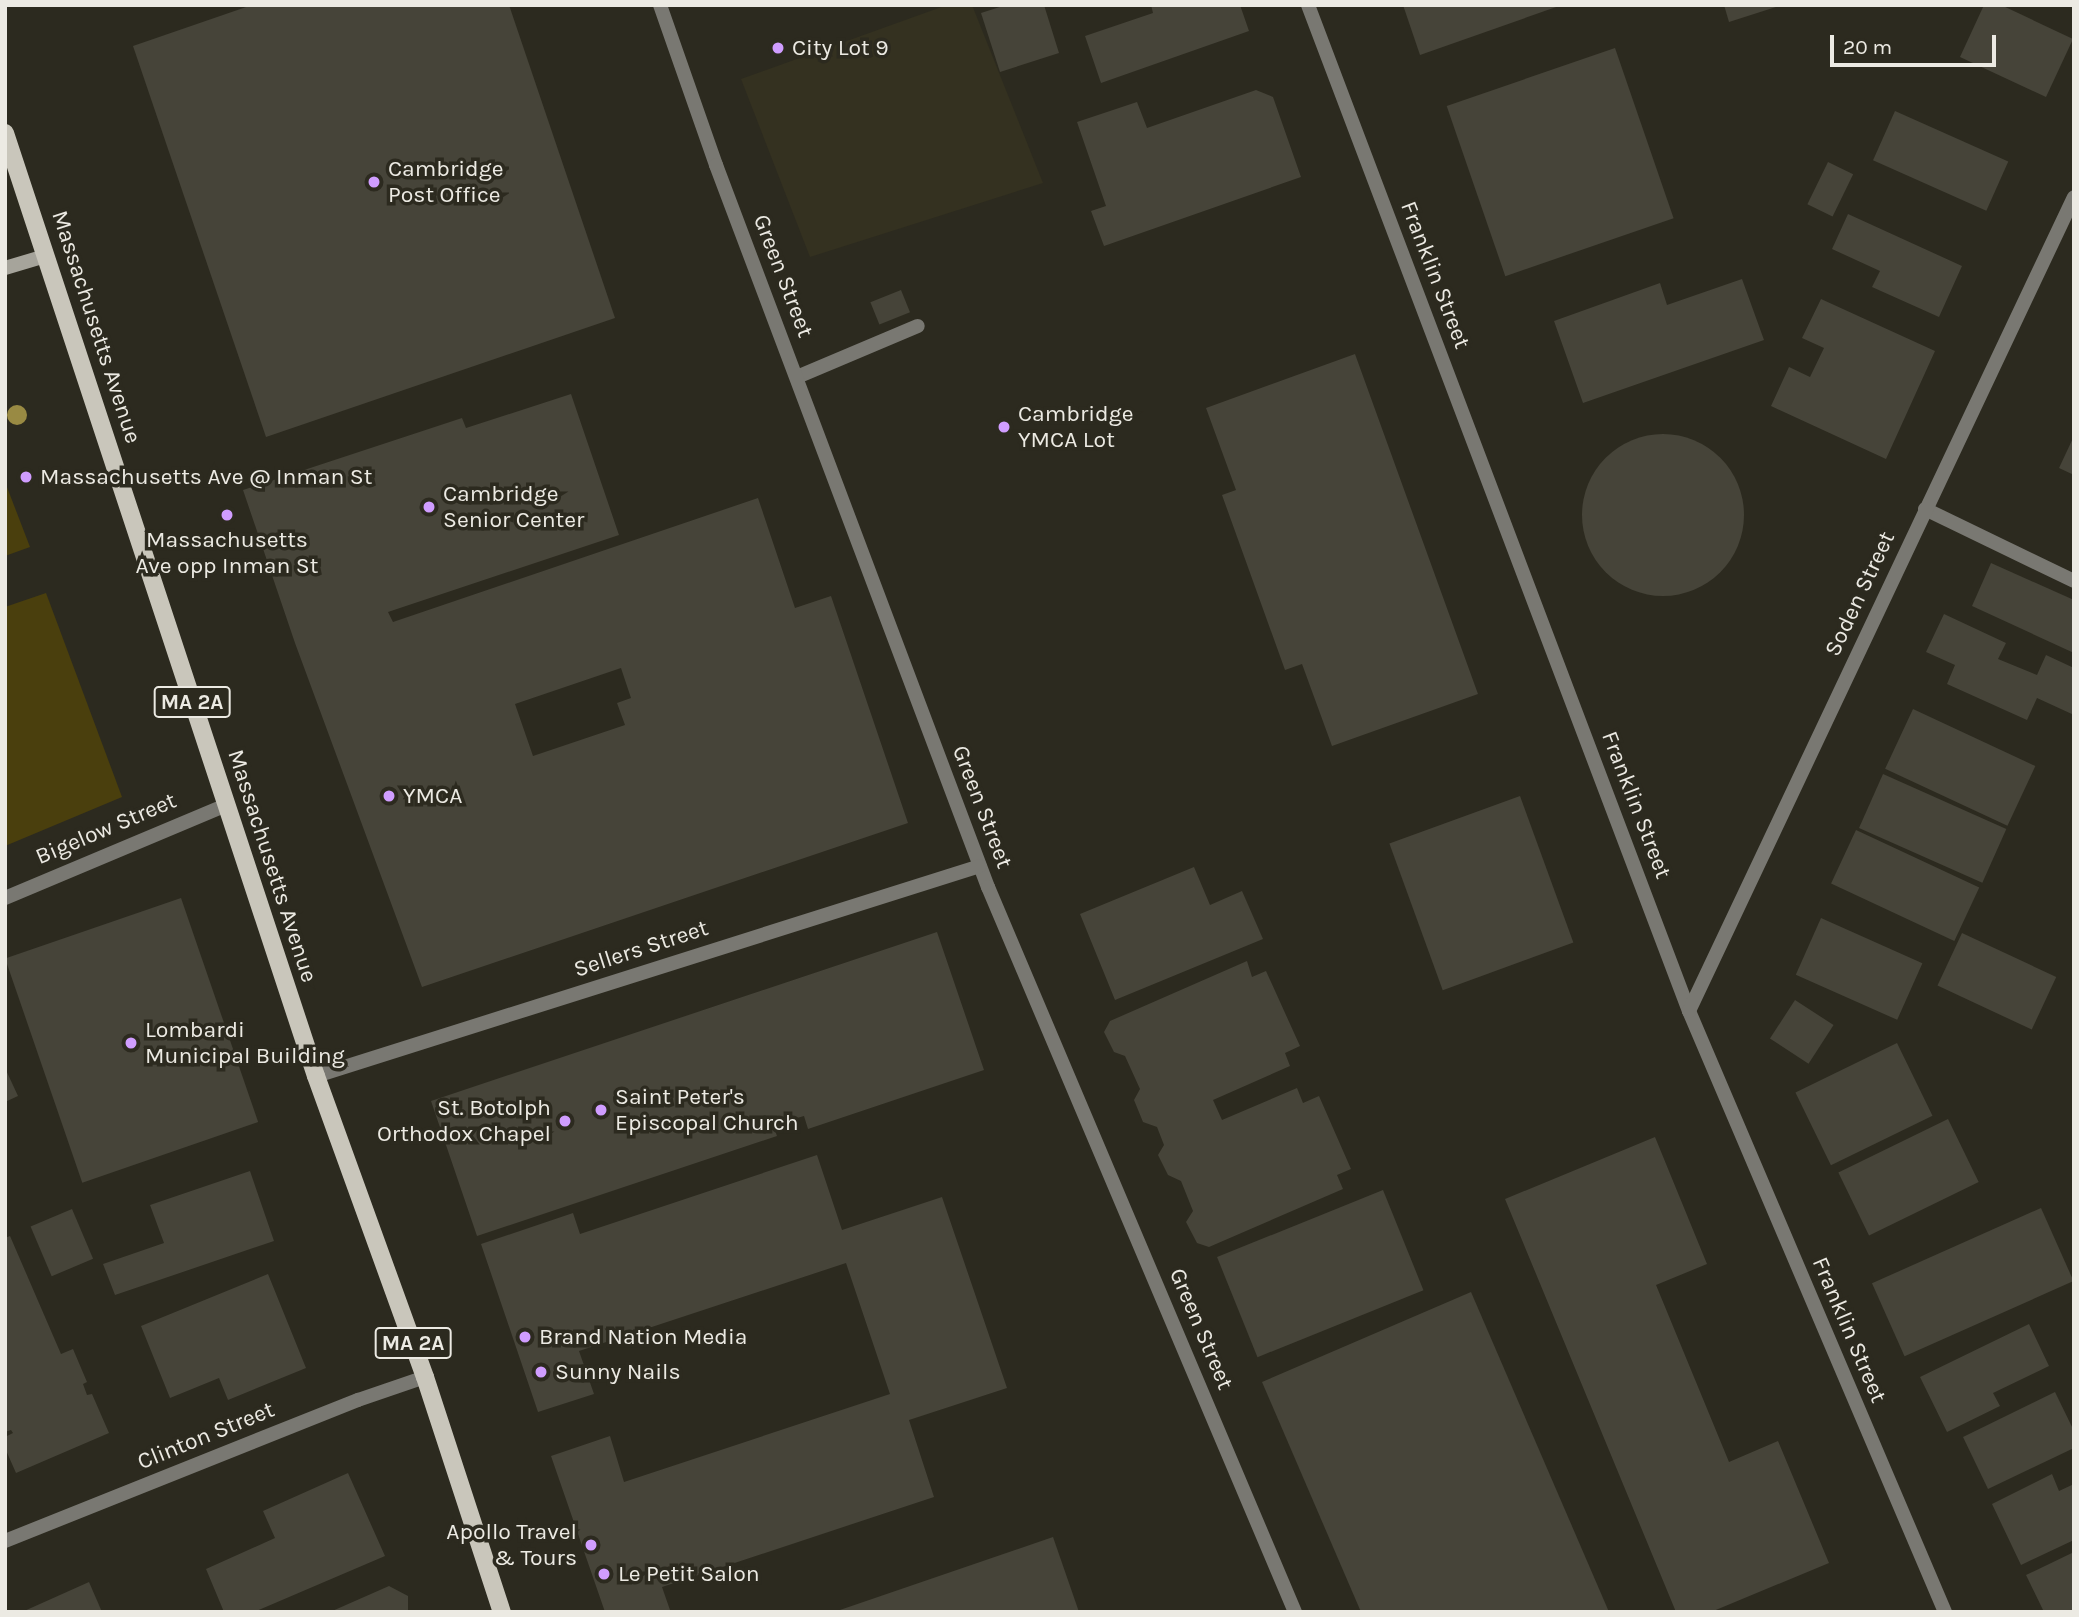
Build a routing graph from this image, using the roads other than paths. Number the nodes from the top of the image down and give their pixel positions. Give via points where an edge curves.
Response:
1 (660, 5) edge
2 (1308, 5) edge
3 (5, 133) edge
4 (2074, 197) edge
5 (45, 256) junction
6 (5, 268) edge
7 (918, 326) dead end
8 (797, 377) junction
9 (1924, 509) junction
10 (2074, 580) edge
11 (226, 805) junction
12 (980, 866) junction
13 (5, 898) edge
14 (1689, 1011) junction
15 (316, 1076) junction
16 (425, 1377) junction
17 (5, 1541) edge
18 (502, 1612) edge
19 (1296, 1612) edge
20 (1945, 1612) edge

1 - 8 street, Green Street
2 - 14 street, Franklin Street
3 - 5 main road, Massachusetts Avenue / MA 2A
4 - 9 street, Soden Street
5 - 6 main road
5 - 11 main road, Massachusetts Avenue / MA 2A
7 - 8 street
8 - 12 street, Green Street
9 - 10 street
9 - 14 street, Soden Street
11 - 13 street, Bigelow Street
11 - 15 main road, Massachusetts Avenue / MA 2A
12 - 15 street, Sellers Street
12 - 19 street, Green Street
14 - 20 street, Franklin Street
15 - 16 main road, Massachusetts Avenue / MA 2A
16 - 17 street, Clinton Street
16 - 18 main road, Massachusetts Avenue / MA 2A

